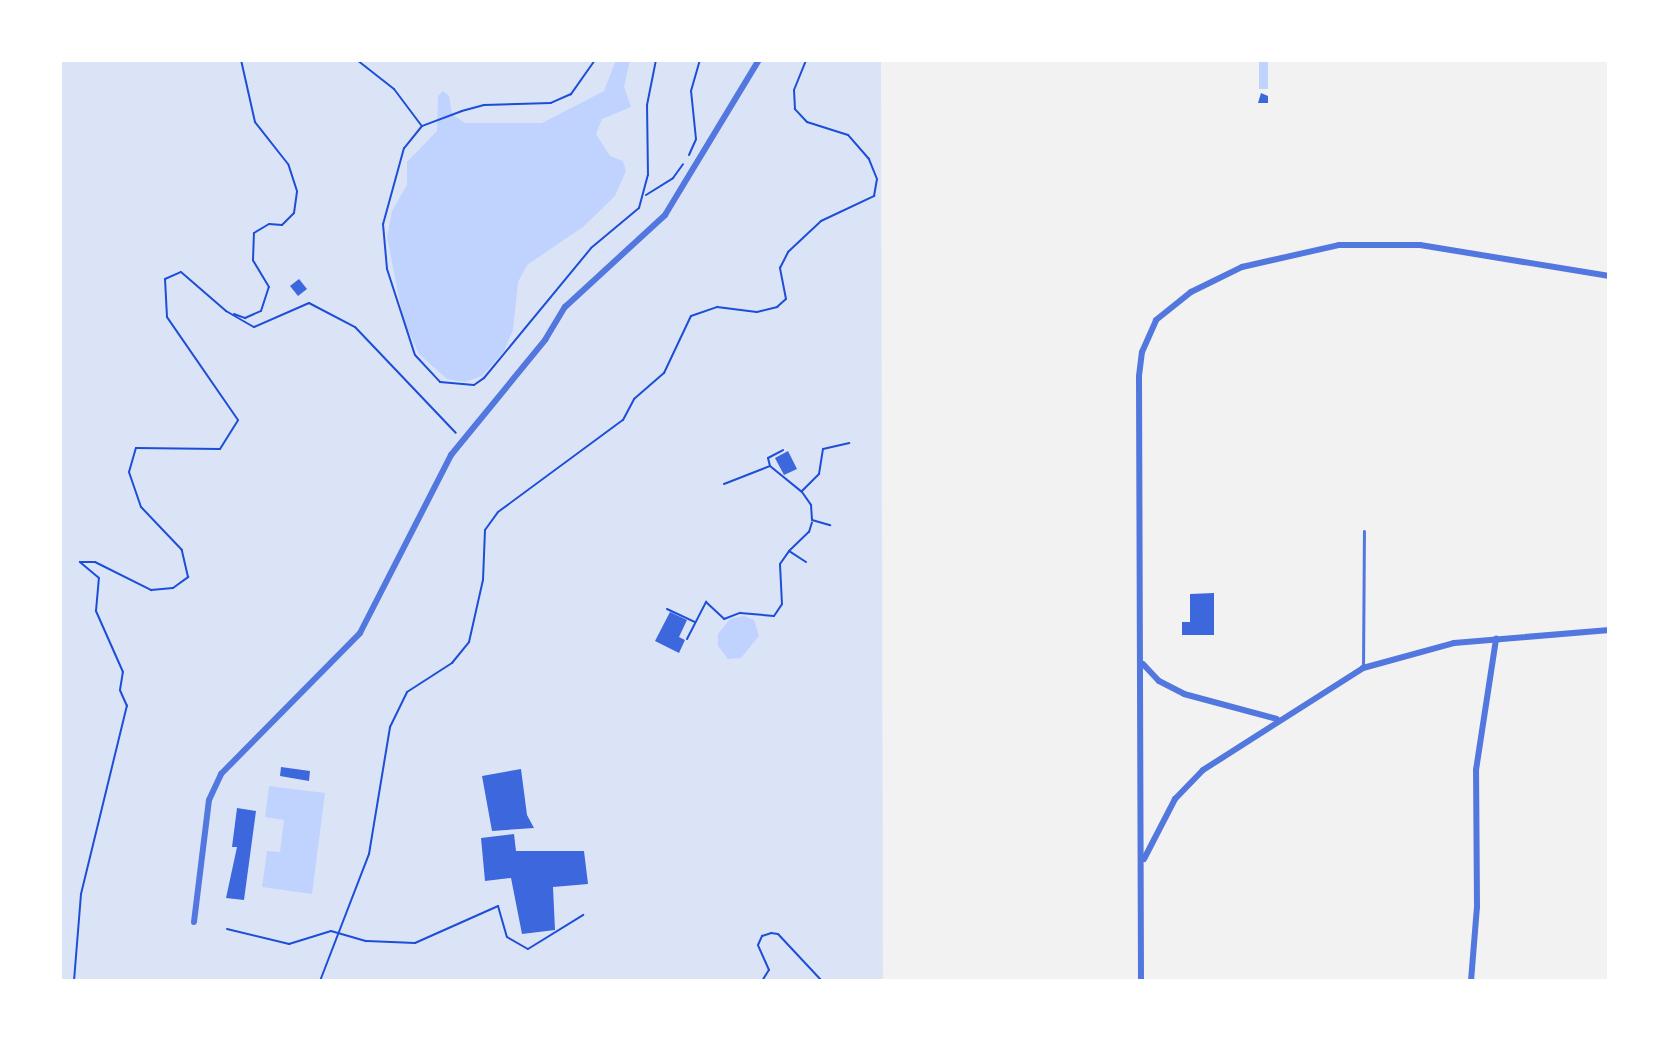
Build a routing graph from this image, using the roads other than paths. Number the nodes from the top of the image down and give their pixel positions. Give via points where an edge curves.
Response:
1 (759, 60) edge
2 (1609, 276) edge
3 (1364, 531) dead end
4 (1609, 630) edge
5 (1496, 639) junction
6 (1142, 664) junction
7 (1363, 668) junction
8 (1277, 719) junction
9 (1141, 866) junction
10 (194, 922) dead end
11 (1141, 981) edge
12 (1471, 981) edge

1 - 10 street via 665,215 565,307 545,340 462,439 360,633 221,774 209,800
2 - 6 street via 1420,245 1339,245 1242,267 1168,308 1147,335 1139,376
3 - 7 lane
4 - 5 street
5 - 7 street via 1420,649
5 - 12 street via 1476,770 1477,907
6 - 8 street via 1184,694
6 - 9 street
7 - 8 street
8 - 9 street via 1203,770 1175,799
9 - 11 street

